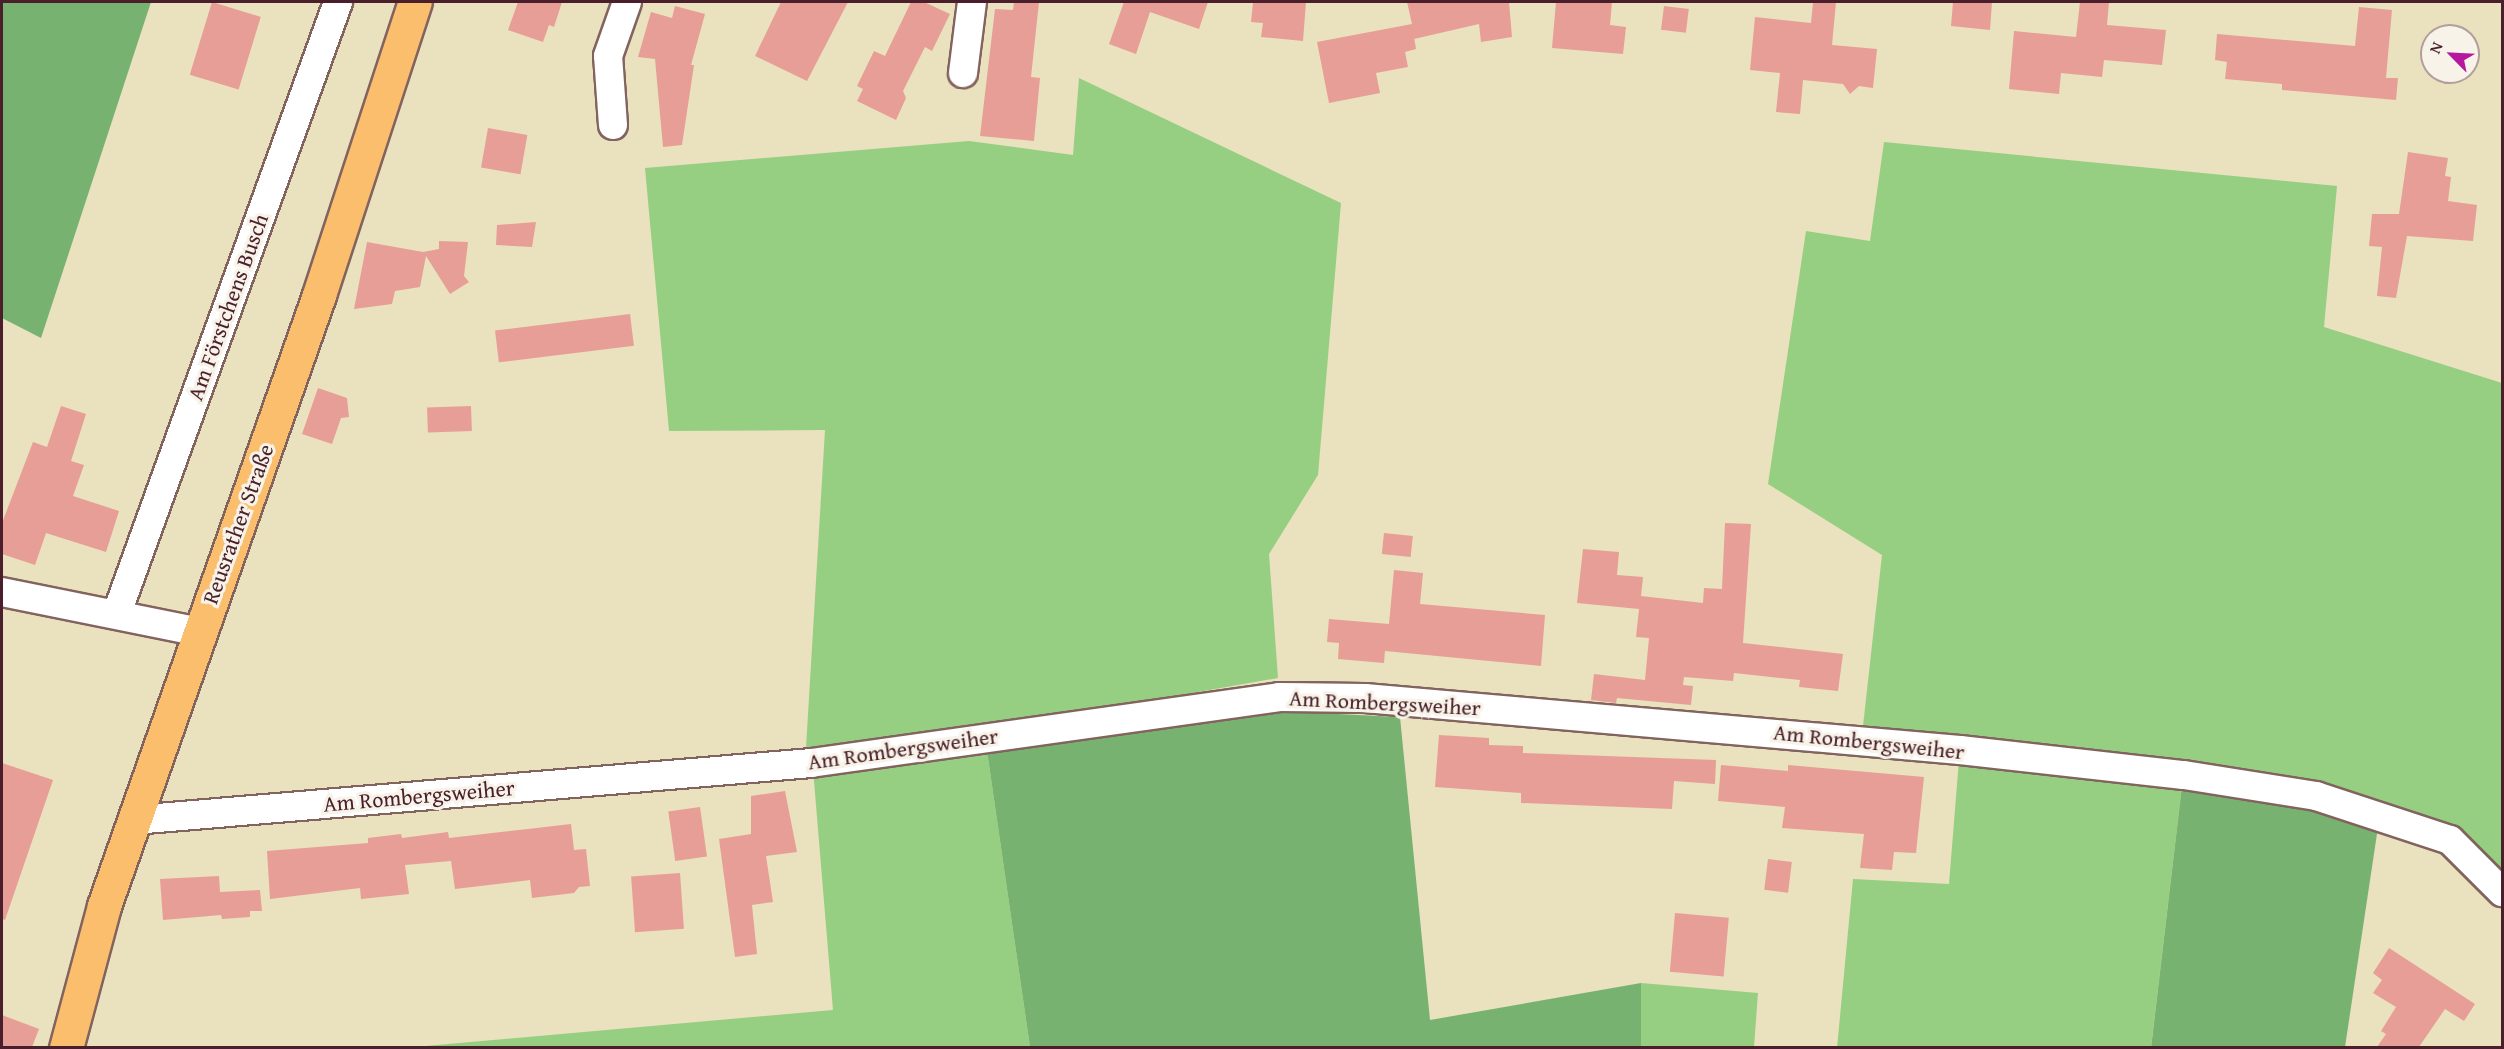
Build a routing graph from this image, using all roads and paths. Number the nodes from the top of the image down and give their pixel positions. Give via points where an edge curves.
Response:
1 (339, 2) edge
2 (415, 2) edge
3 (627, 2) edge
4 (972, 2) edge
5 (963, 73) dead end
6 (613, 125) dead end
7 (2, 592) edge
8 (117, 613) junction
9 (200, 632) junction
10 (134, 820) junction
11 (2502, 892) edge
12 (66, 1047) edge

1 - 8 street, Am Förstchens Busch
2 - 9 main road, Reusrather Straße via 319,295
3 - 6 street via 608,56
4 - 5 street
7 - 8 street
8 - 9 street
9 - 10 main road, Reusrather Straße
10 - 11 street, Am Rombergsweiher via 811,763 1279,698 1365,698 1972,752 2184,775 2316,796 2450,840
10 - 12 main road, Reusrather Straße via 104,906

